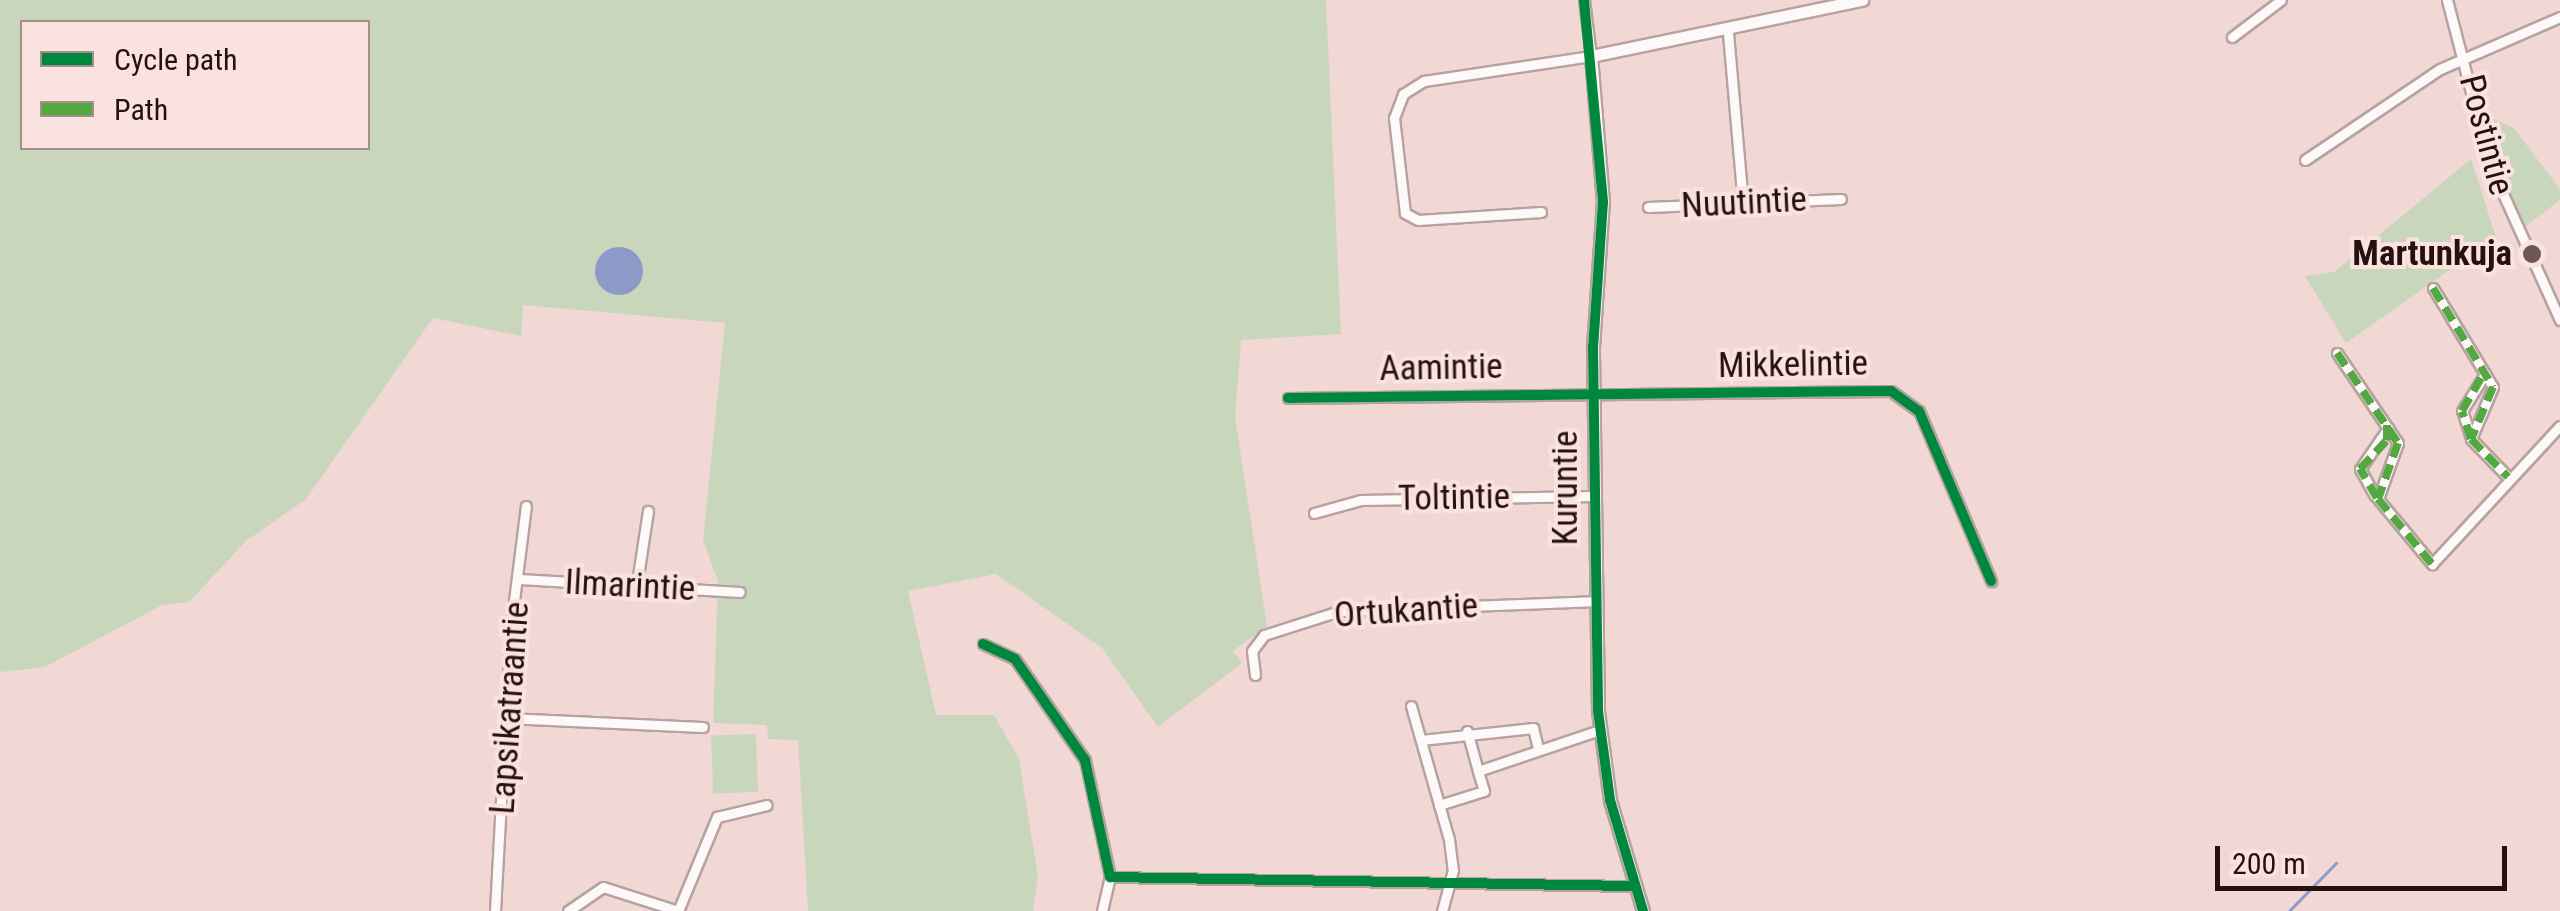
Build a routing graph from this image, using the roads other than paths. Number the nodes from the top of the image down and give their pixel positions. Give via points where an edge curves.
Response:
1 (1584, 0) edge
2 (1862, 0) edge
3 (2281, 0) edge
4 (2447, 0) edge
5 (2560, 17) edge
6 (1728, 33) junction
7 (2232, 38) dead end
8 (1591, 56) junction
9 (2466, 59) junction
10 (2305, 160) dead end
11 (1840, 198) dead end
12 (1743, 203) junction
13 (1648, 207) dead end
14 (1541, 212) dead end
15 (2433, 288) dead end
16 (2560, 320) edge
17 (2337, 353) dead end
18 (2485, 371) junction
19 (1594, 395) junction
20 (1288, 398) dead end
21 (2387, 425) junction
22 (2560, 426) edge
23 (2472, 438) junction
24 (2508, 477) junction
25 (1595, 496) junction
26 (2378, 499) junction
27 (526, 506) dead end
28 (648, 511) dead end
29 (1314, 512) dead end
30 (520, 579) junction
31 (1991, 582) dead end
32 (636, 589) junction
33 (740, 592) dead end
34 (1594, 602) junction
35 (983, 644) dead end
36 (1256, 674) dead end
37 (1411, 706) dead end
38 (506, 718) junction
39 (703, 727) dead end
40 (1600, 730) junction
41 (1467, 731) junction
42 (1421, 740) junction
43 (1538, 748) junction
44 (1478, 771) junction
45 (767, 805) dead end
46 (1439, 805) junction
47 (1110, 877) junction
48 (1631, 886) junction
49 (1444, 889) junction
50 (495, 911) edge
51 (568, 911) edge
52 (678, 911) edge
53 (1102, 911) edge
54 (1442, 911) edge
55 (1643, 911) edge

1 - 8 street, Kuruntie
2 - 6 street
3 - 7 street
4 - 9 street, Postintie
5 - 9 street
6 - 8 street
6 - 12 street
8 - 14 street via 1410,87 1394,118 1404,213 1418,220
8 - 19 street, Kuruntie via 1603,202
9 - 10 street
9 - 16 street, Postintie via 2503,202
11 - 12 street, Nuutintie
12 - 13 street, Nuutintie
15 - 18 street
17 - 21 street
18 - 23 street via 2493,394
18 - 23 street via 2462,411
19 - 20 street, Aamintie
19 - 25 street, Kuruntie
19 - 31 street, Mikkelintie via 1903,394 1919,411
21 - 26 street via 2399,454 2378,482
21 - 26 street via 2387,440 2360,469
22 - 24 street
23 - 24 street
24 - 26 street via 2432,564
25 - 29 street, Toltintie via 1361,500
25 - 34 street, Kuruntie
27 - 30 street, Lapsikatraantie
28 - 32 street
30 - 32 street, Ilmarintie
30 - 38 street, Lapsikatraantie
32 - 33 street, Ilmarintie
34 - 36 street, Ortukantie via 1339,611 1264,635 1252,650
34 - 40 street, Kuruntie
35 - 47 street via 1015,658 1085,760
37 - 42 street
38 - 39 street
38 - 50 street, Lapsikatraantie
40 - 43 street
40 - 48 street, Kuruntie
41 - 42 street
41 - 43 street via 1533,728
41 - 44 street
42 - 46 street
43 - 44 street
44 - 46 street via 1484,791
45 - 52 street via 717,818
46 - 49 street via 1453,870
47 - 49 street
47 - 53 street
48 - 49 street
48 - 55 street, Kuruntie
49 - 54 street
51 - 52 street via 603,887

